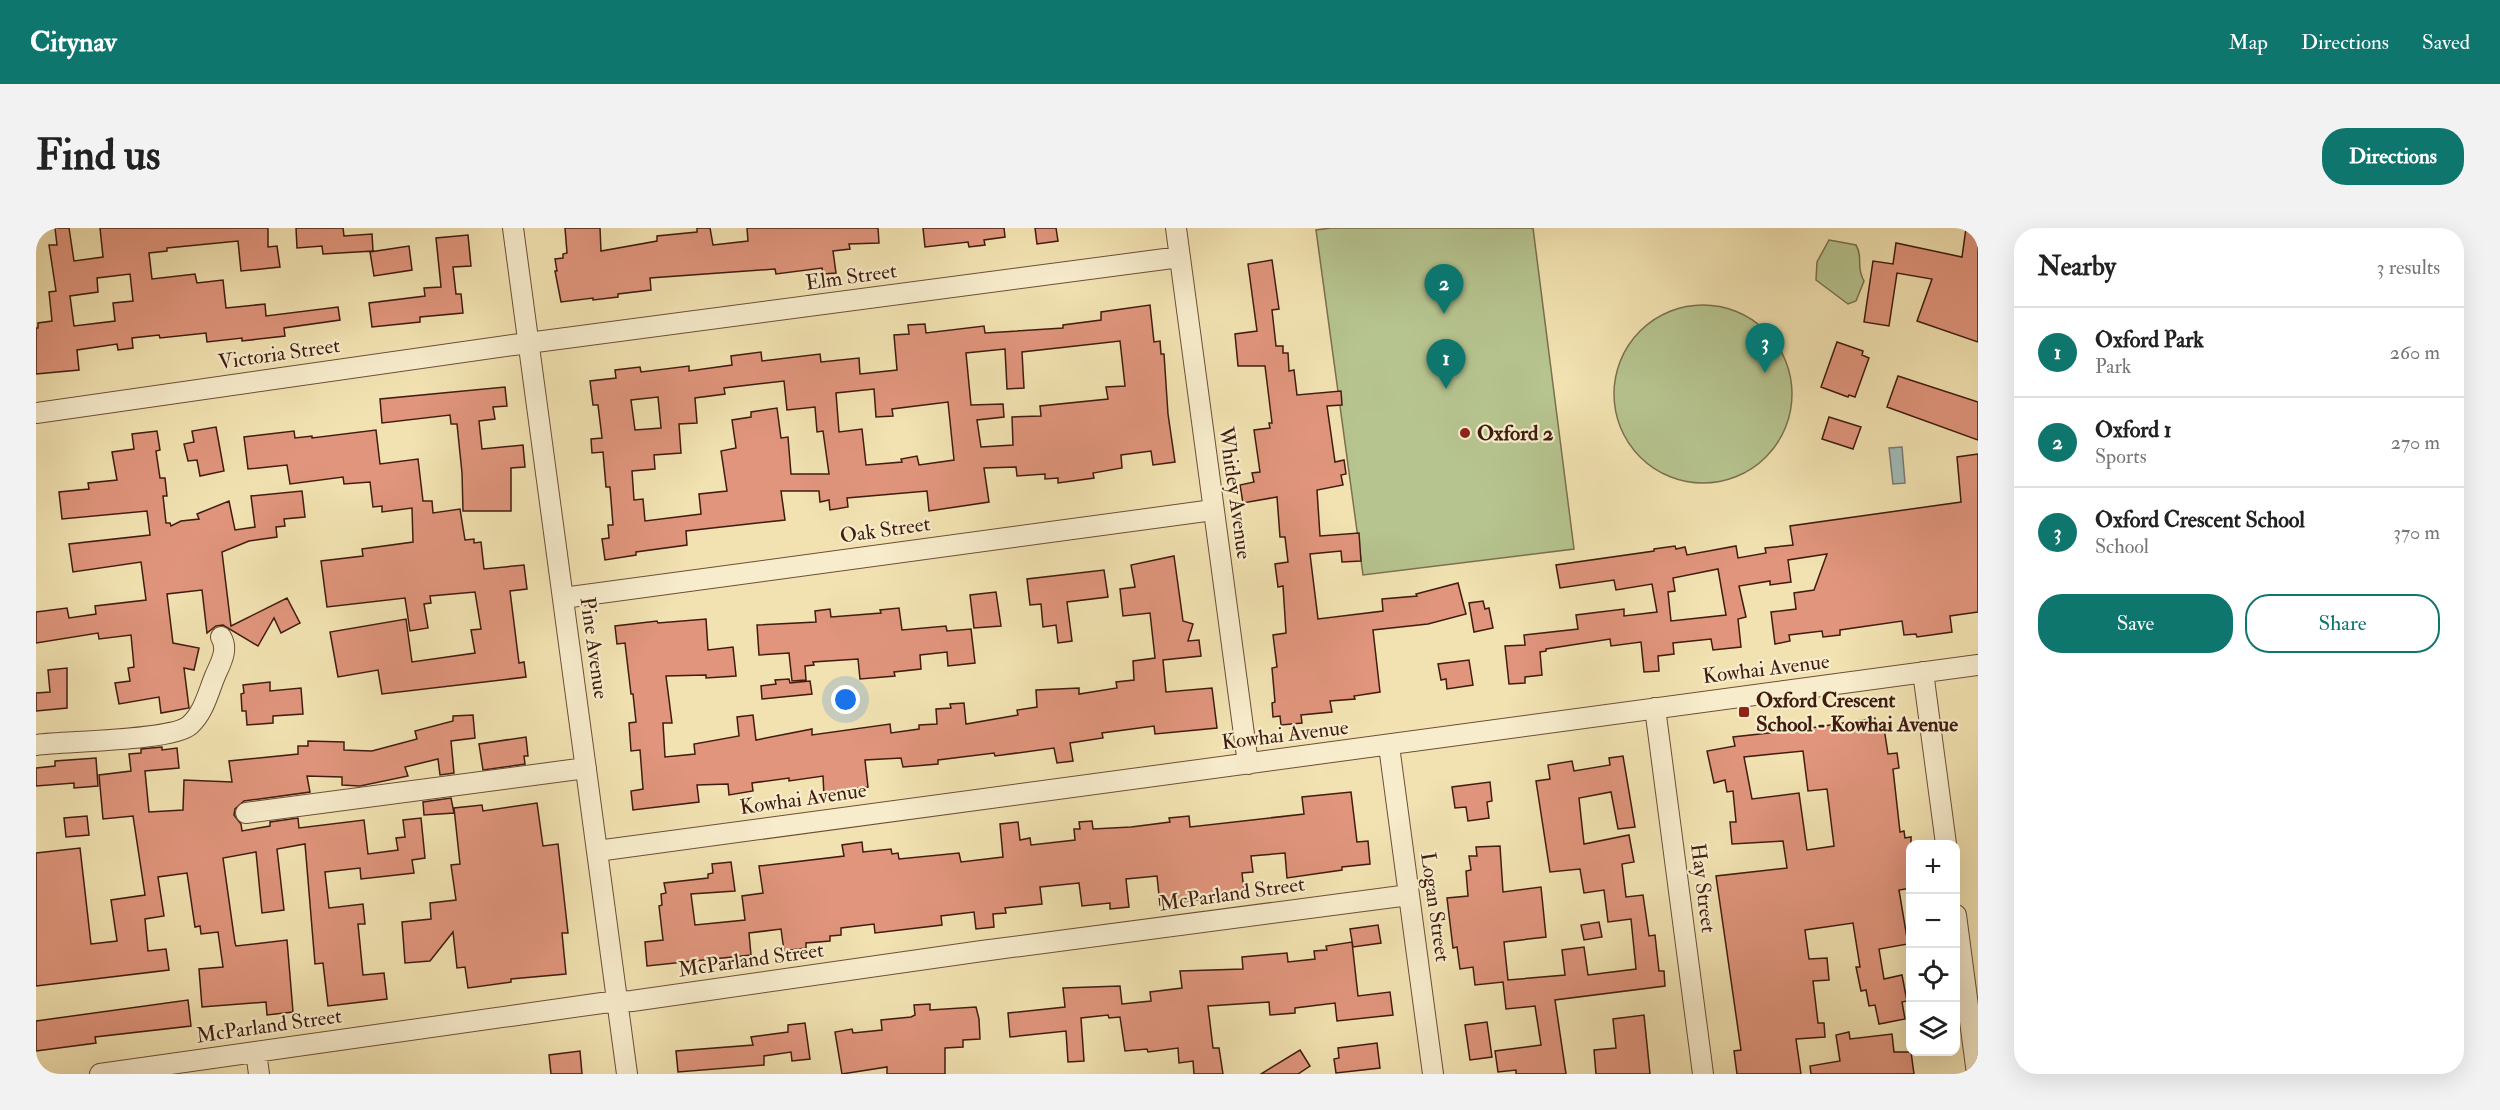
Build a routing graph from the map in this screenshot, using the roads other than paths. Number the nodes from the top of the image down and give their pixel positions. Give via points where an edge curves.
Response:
1 (513, 228) edge
2 (1176, 228) edge
3 (1180, 257) junction
4 (529, 344) junction
5 (36, 413) edge
6 (1213, 510) junction
7 (563, 598) junction
8 (221, 637) dead end
9 (1978, 665) edge
10 (1923, 672) junction
11 (1655, 708) junction
12 (36, 745) edge
13 (1389, 746) junction
14 (1248, 764) junction
15 (586, 768) junction
16 (246, 813) dead end
17 (1945, 840) edge
18 (597, 851) junction
19 (1409, 895) junction
20 (1960, 945) edge
21 (617, 1002) junction
22 (255, 1052) junction
23 (100, 1074) edge
24 (259, 1074) edge
25 (627, 1074) edge
26 (1433, 1074) edge
27 (1703, 1074) edge
28 (1977, 1074) edge

1 - 4 street, Pine Avenue
2 - 3 street, Whitley Avenue
3 - 4 street, Elm Street
3 - 6 street, Whitley Avenue
4 - 5 street, Victoria Street
4 - 7 street, Pine Avenue
6 - 7 street, Oak Street
6 - 14 street, Whitley Avenue
7 - 15 street, Pine Avenue
8 - 12 street via 224,655 200,714 188,727 163,734
9 - 10 street, Kowhai Avenue
10 - 11 street, Kowhai Avenue
10 - 17 street
11 - 13 street, Kowhai Avenue
11 - 27 street, Hay Street
13 - 14 street, Kowhai Avenue
13 - 19 street, Logan Street
14 - 18 street, Kowhai Avenue
15 - 16 street
15 - 18 street, Pine Avenue
18 - 21 street, Pine Avenue
19 - 21 street, McParland Street
19 - 26 street, Logan Street
20 - 28 street
21 - 22 street, McParland Street
21 - 25 street, Pine Avenue
22 - 23 street, McParland Street
22 - 24 street

